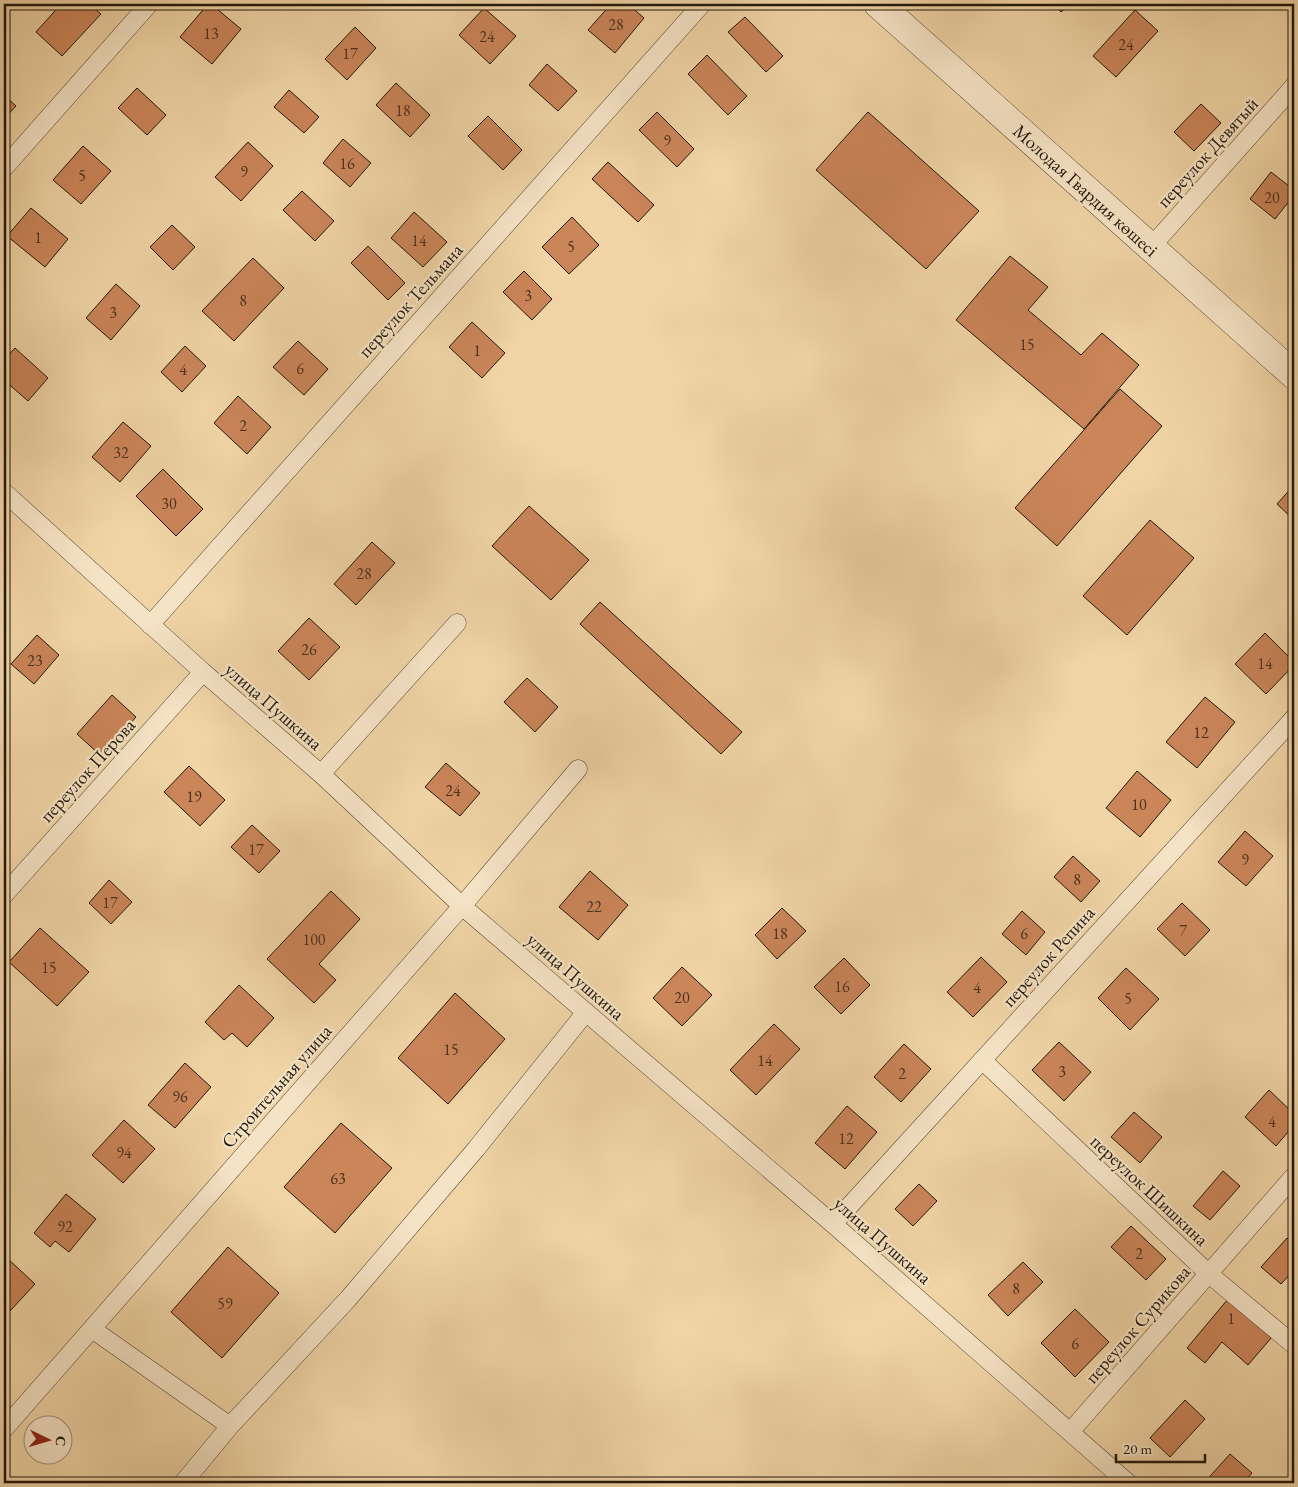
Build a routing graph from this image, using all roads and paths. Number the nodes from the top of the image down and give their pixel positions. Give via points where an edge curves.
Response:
1 (149, 4) edge
2 (702, 4) edge
3 (878, 4) edge
4 (1294, 86) edge
5 (4, 168) edge
6 (1151, 247) junction
7 (1294, 375) edge
8 (4, 492) edge
9 (457, 623) dead end
10 (150, 626) junction
11 (203, 672) junction
12 (1294, 718) edge
13 (578, 769) dead end
14 (321, 774) junction
15 (4, 895) edge
16 (462, 906) junction
17 (586, 1012) junction
18 (982, 1060) junction
19 (1294, 1176) edge
20 (833, 1224) junction
21 (1209, 1274) junction
22 (92, 1329) junction
23 (1294, 1345) edge
24 (230, 1426) junction
25 (4, 1429) edge
26 (1070, 1432) junction
27 (183, 1483) edge
28 (1128, 1483) edge

1 - 5 lane
2 - 10 lane, переулок Тельмана
3 - 6 street, Молодая Гвардия көшесі
4 - 6 lane, переулок Девятый
6 - 7 street, Молодая Гвардия көшесі
8 - 10 lane, улица Пушкина
9 - 14 lane
10 - 11 lane, улица Пушкина
11 - 14 lane, улица Пушкина
11 - 15 lane, переулок Перова
12 - 18 lane, переулок Репина
13 - 16 lane, Строительная улица
14 - 16 lane, улица Пушкина
16 - 17 lane, улица Пушкина
16 - 22 lane, Строительная улица
17 - 20 lane, улица Пушкина
17 - 24 lane via 476,1149 354,1291
18 - 20 lane, переулок Репина
18 - 21 lane, переулок Шишкина
19 - 21 lane, переулок Сурикова
20 - 26 lane, улица Пушкина
21 - 23 lane, переулок Шишкина
21 - 26 lane, переулок Сурикова
22 - 24 lane
22 - 25 lane, Строительная улица
24 - 27 lane
26 - 28 lane, улица Пушкина

